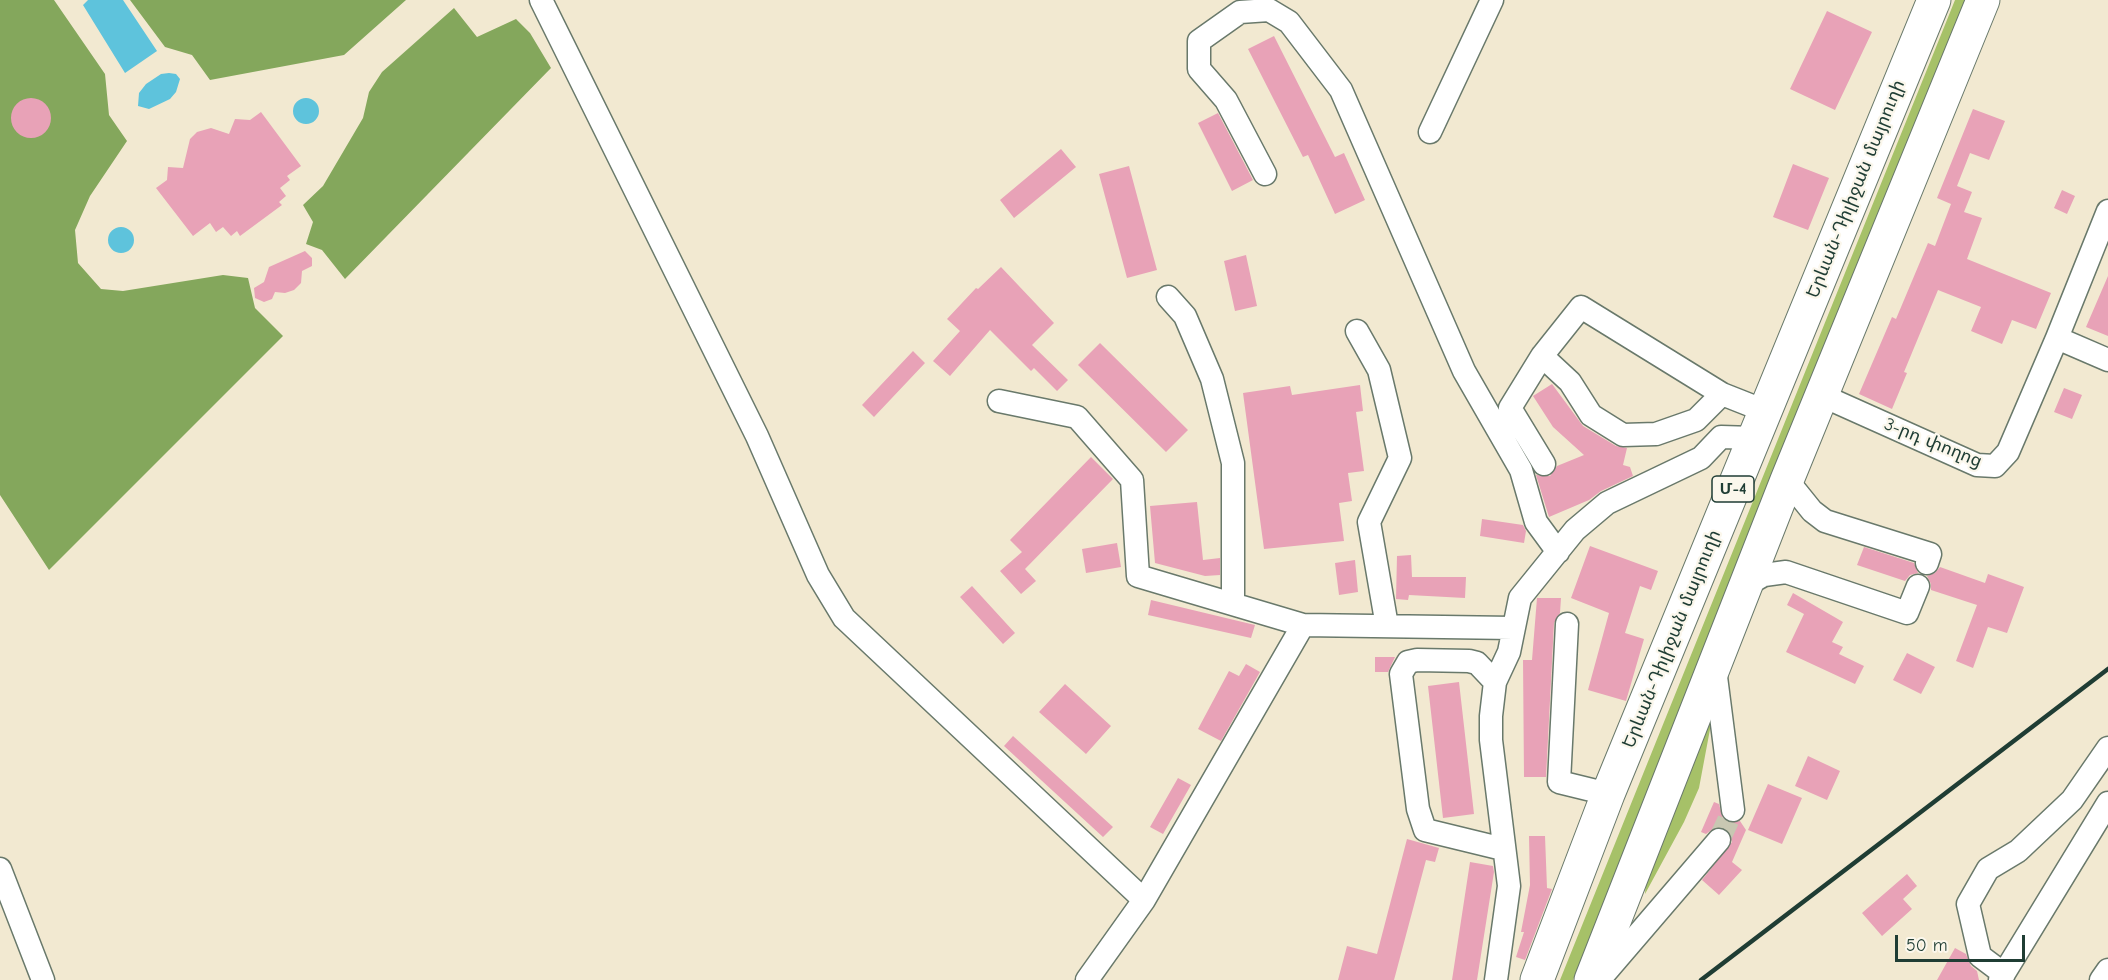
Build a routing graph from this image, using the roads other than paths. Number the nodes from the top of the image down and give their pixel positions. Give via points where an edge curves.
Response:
1 (542, 0) edge
2 (1492, 0) edge
3 (1934, 0) edge
4 (1983, 0) edge
5 (1430, 132) dead end
6 (1265, 174) dead end
7 (2108, 211) edge
8 (1168, 297) dead end
9 (1357, 332) dead end
10 (2057, 338) junction
11 (1542, 356) junction
12 (2108, 360) edge
13 (1722, 394) junction
14 (1823, 396) junction
15 (999, 401) dead end
16 (1760, 425) junction
17 (1544, 464) dead end
18 (1787, 480) junction
19 (1558, 552) junction
20 (1927, 563) dead end
21 (1746, 585) junction
22 (1918, 586) dead end
23 (1233, 604) junction
24 (1568, 624) dead end
25 (1303, 625) junction
26 (1387, 626) junction
27 (1513, 628) junction
28 (1715, 669) junction
29 (1495, 682) junction
30 (2108, 748) edge
31 (1608, 794) junction
32 (2108, 803) edge
33 (1732, 810) tunnel mouth
34 (1719, 840) tunnel mouth
35 (1503, 849) junction
36 (0, 869) edge
37 (1144, 900) junction
38 (2108, 970) edge
39 (2002, 977) edge
40 (43, 980) edge
41 (1087, 980) edge
42 (1496, 980) edge
43 (1537, 980) edge
44 (1591, 980) edge
45 (1599, 980) edge
46 (2101, 980) edge

1 - 37 street via 757,436 818,575 844,618
2 - 5 street
3 - 16 highway, Երևան-Դիլիջան մայրուղի / Մ-4
4 - 14 highway, Մ-4
6 - 19 street via 1226,100 1199,69 1199,41 1240,12 1269,10 1289,22 1341,90 1464,371 1521,470 1536,522
7 - 10 street
8 - 23 street via 1185,316 1212,379 1233,463
9 - 26 street via 1379,370 1400,458 1369,522
10 - 12 street
10 - 14 street, 3-րդ փողոց via 2008,452 1995,466 1977,465
11 - 13 street via 1570,382 1591,415 1623,435 1656,434 1696,420
11 - 13 street via 1581,307
11 - 17 street via 1510,408
13 - 16 street
14 - 18 highway, Մ-4
15 - 23 street via 1077,417 1132,480 1138,576
16 - 19 street via 1721,437 1701,458 1607,503 1575,530
16 - 31 highway, Երևան-Դիլիջան մայրուղի / Մ-4
18 - 20 street via 1825,521 1930,554
18 - 21 highway, Մ-4
19 - 27 street via 1520,598
21 - 22 street via 1764,575 1786,572 1907,613
21 - 28 highway, Մ-4
23 - 25 street
24 - 31 street via 1559,782
25 - 26 street
25 - 37 street
26 - 27 street
27 - 29 street via 1509,652
28 - 33 street
28 - 44 highway, Մ-4
29 - 35 street via 1491,740
29 - 35 street via 1477,663 1469,661 1417,660 1408,662 1401,674 1418,809 1425,830
30 - 39 street via 2072,800 2018,851 1988,870 1968,904 1980,956
31 - 43 highway, Երևան-Դիլիջան մայրուղի / Մ-4
32 - 39 street
34 - 45 street
35 - 42 street via 1509,886
36 - 40 street
37 - 41 street
38 - 46 street

